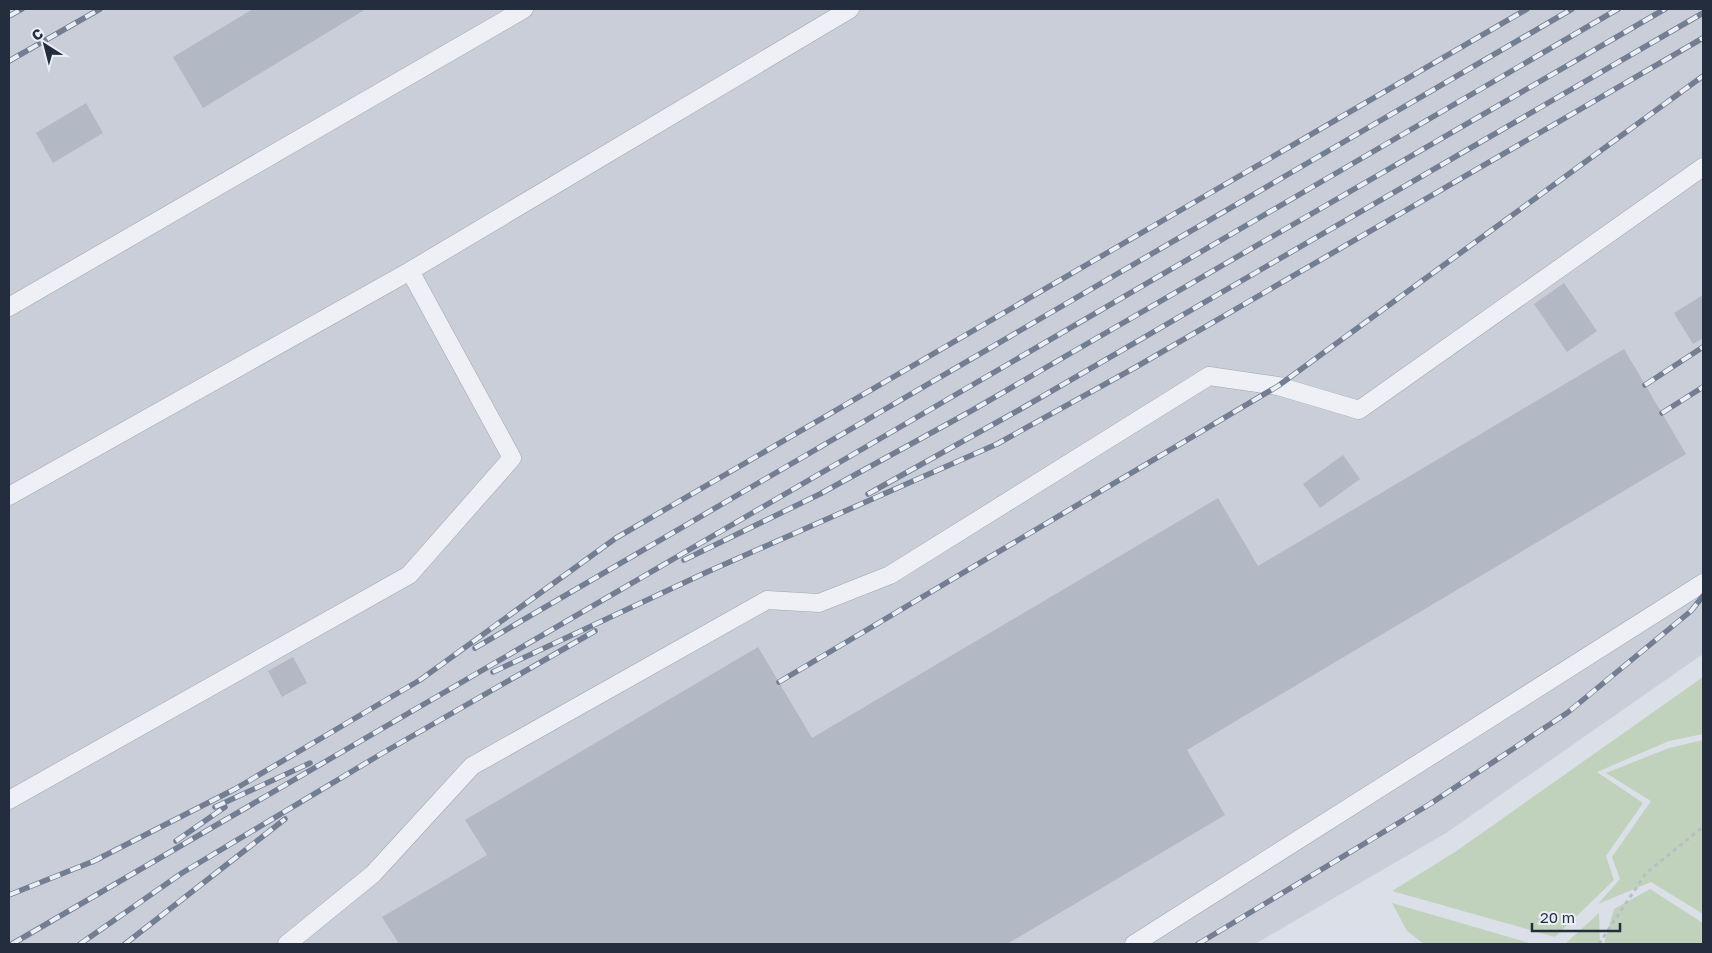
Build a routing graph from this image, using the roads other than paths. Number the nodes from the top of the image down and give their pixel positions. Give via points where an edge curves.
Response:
1 (524, 9) edge
2 (850, 9) edge
3 (1703, 167) edge
4 (410, 270) junction
5 (9, 307) edge
6 (9, 496) edge
7 (1703, 583) edge
8 (9, 800) edge
9 (287, 944) edge
10 (1134, 944) edge

1 - 5 lane
2 - 4 lane
3 - 9 lane via 1359,410 1278,386 1210,376 890,575 819,603 767,600 472,766 373,874
4 - 6 lane
4 - 8 lane via 512,458 409,575
7 - 10 lane

